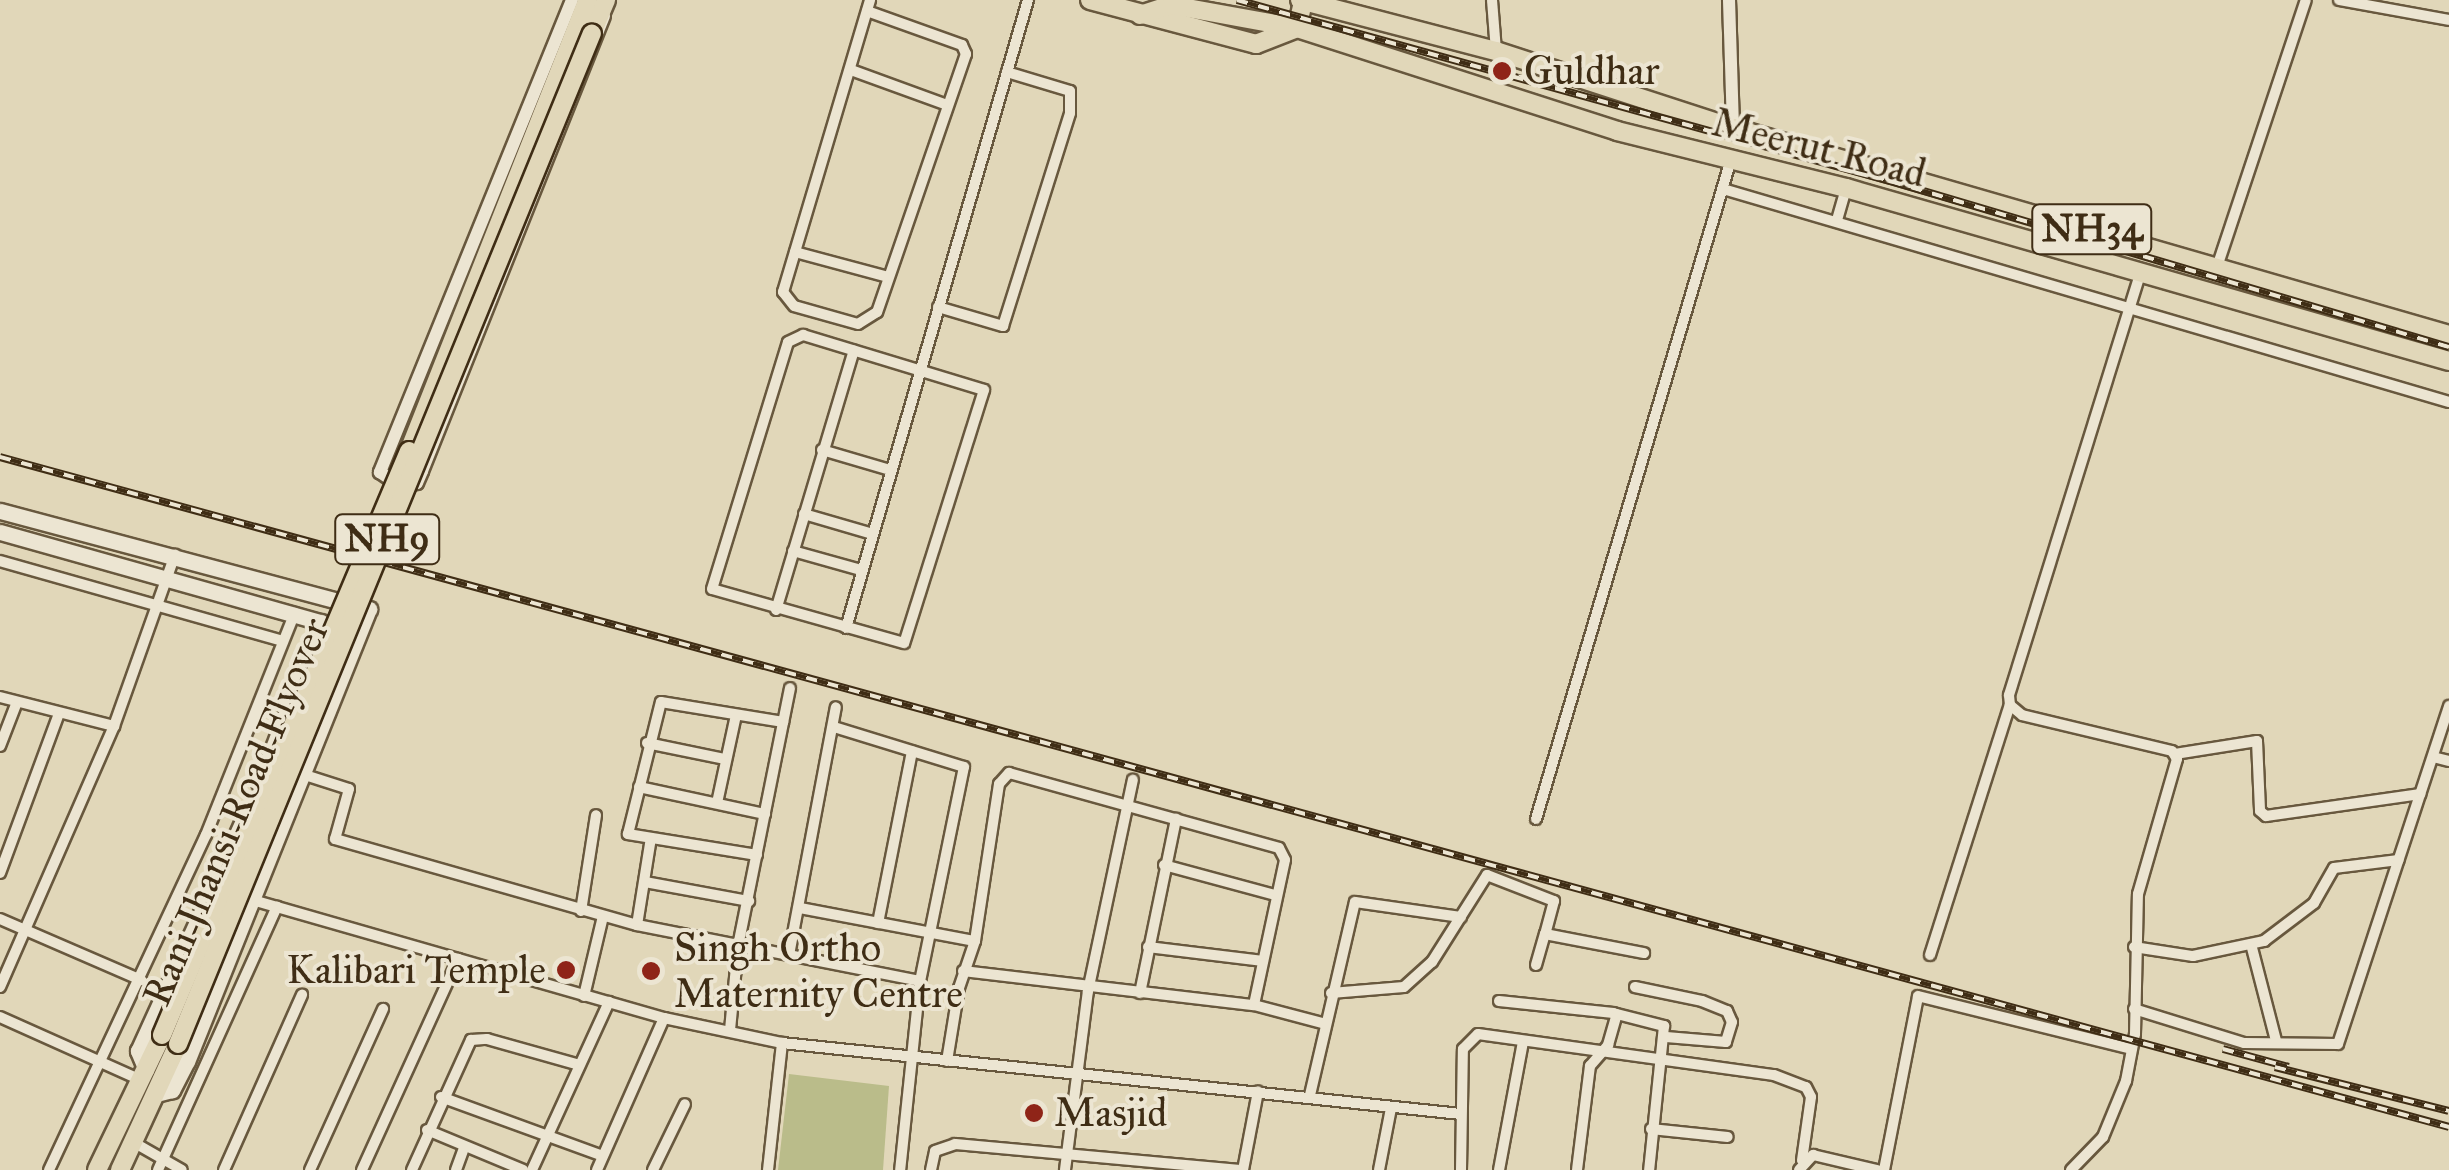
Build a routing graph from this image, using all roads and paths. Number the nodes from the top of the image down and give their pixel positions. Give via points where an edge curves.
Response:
1 (572, 0) edge
2 (588, 0) edge
3 (606, 0) edge
4 (1028, 0) edge
5 (1090, 0) edge
6 (1302, 0) edge
7 (1492, 0) edge
8 (1729, 0) edge
9 (2306, 0) edge
10 (2338, 0) edge
11 (1167, 3) edge
12 (868, 6) edge
13 (1140, 14) junction
14 (2449, 20) edge
15 (586, 27) junction
16 (1297, 28) junction
17 (1496, 51) junction
18 (851, 70) junction
19 (1006, 72) junction
20 (947, 105) junction
21 (1733, 128) junction
22 (1730, 163) junction
23 (1846, 188) junction
24 (1723, 189) junction
25 (1837, 220) junction
26 (796, 252) junction
27 (2216, 267) junction
28 (2142, 272) junction
29 (888, 277) junction
30 (2131, 305) junction
31 (938, 307) junction
32 (2449, 336) edge
33 (854, 350) junction
34 (2449, 361) edge
35 (920, 368) junction
36 (2449, 402) edge
37 (822, 450) junction
38 (890, 470) junction
39 (0, 511) edge
40 (804, 514) junction
41 (0, 532) edge
42 (872, 534) junction
43 (793, 551) junction
44 (175, 555) junction
45 (0, 561) edge
46 (861, 570) junction
47 (169, 578) junction
48 (331, 595) junction
49 (161, 606) junction
50 (776, 610) junction
51 (295, 613) junction
52 (321, 622) junction
53 (846, 628) junction
54 (283, 642) junction
55 (790, 688) dead end
56 (0, 698) edge
57 (16, 702) junction
58 (2010, 705) junction
59 (2449, 706) edge
60 (836, 707) dead end
61 (736, 715) junction
62 (58, 716) junction
63 (783, 722) junction
64 (114, 726) junction
65 (834, 728) junction
66 (647, 743) junction
67 (0, 746) edge
68 (912, 751) junction
69 (2176, 754) junction
70 (2433, 756) junction
71 (725, 759) junction
72 (2449, 761) edge
73 (305, 775) junction
74 (1133, 780) dead end
75 (638, 787) junction
76 (2420, 794) junction
77 (717, 802) junction
78 (1128, 806) junction
79 (765, 814) junction
80 (596, 815) dead end
81 (1176, 819) junction
82 (1536, 819) dead end
83 (651, 838) junction
84 (757, 855) junction
85 (2398, 860) junction
86 (1164, 865) junction
87 (0, 873) edge
88 (645, 882) junction
89 (1275, 895) junction
90 (256, 901) junction
91 (749, 901) junction
92 (277, 907) junction
93 (800, 908) junction
94 (582, 911) junction
95 (603, 916) junction
96 (1461, 917) junction
97 (0, 919) edge
98 (878, 923) junction
99 (637, 925) junction
100 (24, 926) junction
101 (928, 934) junction
102 (1545, 934) junction
103 (975, 941) junction
104 (2250, 944) junction
105 (738, 946) junction
106 (2134, 946) junction
107 (1148, 947) junction
108 (1644, 954) dead end
109 (790, 955) junction
110 (1930, 955) dead end
111 (458, 958) junction
112 (1263, 960) junction
113 (1536, 966) dead end
114 (963, 972) junction
115 (140, 980) junction
116 (920, 981) junction
117 (1635, 987) dead end
118 (0, 988) edge
119 (1088, 990) junction
120 (1140, 993) junction
121 (1332, 993) junction
122 (302, 995) dead end
123 (584, 996) junction
124 (609, 1002) junction
125 (1499, 1002) dead end
126 (1254, 1005) junction
127 (383, 1008) dead end
128 (2134, 1009) junction
129 (1617, 1014) junction
130 (0, 1017) edge
131 (664, 1018) junction
132 (1322, 1023) junction
133 (730, 1030) junction
134 (1666, 1038) junction
135 (170, 1039) junction
136 (2276, 1041) junction
137 (1524, 1042) junction
138 (782, 1043) junction
139 (2132, 1050) junction
140 (1602, 1052) junction
141 (102, 1060) junction
142 (912, 1061) junction
143 (947, 1061) junction
144 (1662, 1062) junction
145 (576, 1064) junction
146 (1074, 1072) junction
147 (144, 1075) junction
148 (1258, 1092) junction
149 (156, 1094) junction
150 (1310, 1095) junction
151 (441, 1097) junction
152 (685, 1104) dead end
153 (1390, 1108) junction
154 (1461, 1114) junction
155 (1651, 1129) junction
156 (428, 1130) junction
157 (545, 1137) junction
158 (1728, 1137) dead end
159 (133, 1142) junction
160 (464, 1148) junction
161 (1066, 1151) junction
162 (603, 1156) junction
163 (161, 1165) edge
164 (1800, 1165) edge
165 (49, 1170) edge
166 (97, 1170) edge
167 (120, 1170) edge
168 (182, 1170) edge
169 (224, 1170) edge
170 (310, 1170) edge
171 (362, 1170) edge
172 (412, 1170) edge
173 (456, 1170) edge
174 (523, 1170) edge
175 (532, 1170) edge
176 (597, 1170) edge
177 (655, 1170) edge
178 (768, 1170) edge
179 (900, 1170) edge
180 (931, 1170) edge
181 (1066, 1170) edge
182 (1240, 1170) edge
183 (1379, 1170) edge
184 (1461, 1170) edge
185 (1500, 1170) edge
186 (1578, 1170) edge
187 (1649, 1170) edge
188 (1881, 1170) edge
189 (2071, 1170) edge

1 - 3 street via 380,472 400,486 414,484 422,471 602,32
2 - 15 highway, Rani Jhansi Road Flyover / NH9
3 - 15 highway, Rani Jhansi Road Flyover / NH9
4 - 19 street
5 - 13 highway
6 - 16 highway
6 - 17 highway, Meerut Road / NH34
7 - 17 street
8 - 21 street
9 - 27 street
10 - 14 street
11 - 13 highway
11 - 16 highway, Meerut Road / NH34
12 - 18 street
12 - 20 street via 962,45 966,54
13 - 16 highway via 1256,44
15 - 135 highway, Rani Jhansi Road Flyover / NH9, bridge
16 - 22 highway, Meerut Road / NH34
17 - 21 highway, Meerut Road / NH34
18 - 20 street
18 - 26 street
19 - 31 street
19 - 31 street via 1072,92 1070,113 1003,326
20 - 29 street
21 - 27 highway, Meerut Road / NH34
22 - 23 highway, Meerut Road / NH34
22 - 24 street
23 - 25 street
23 - 28 highway, Meerut Road / NH34
24 - 25 street
24 - 82 street
25 - 30 street
26 - 29 street
26 - 29 street via 783,292 788,302 858,324 872,319
27 - 32 highway, Meerut Road / NH34
28 - 30 street
28 - 34 highway, Meerut Road / NH34
30 - 36 street
30 - 58 street
31 - 35 street
33 - 35 street
33 - 37 street
33 - 50 street via 803,335 788,342 712,584 715,592
35 - 38 street
35 - 53 street via 984,390 907,641
37 - 38 street
37 - 40 street
38 - 42 street
39 - 44 main road
40 - 42 street
40 - 43 street
41 - 47 main road
42 - 46 street
43 - 46 street
43 - 50 street
44 - 47 street
44 - 48 main road
45 - 49 street
46 - 53 street
47 - 49 street
47 - 51 main road
48 - 52 main road
48 - 73 main road via 368,609
49 - 54 street
49 - 64 street
50 - 53 street
51 - 52 main road
51 - 54 street
52 - 147 main road via 255,796 138,1051
54 - 115 street
55 - 63 street
56 - 57 street
57 - 62 street
57 - 67 street
58 - 69 street via 2022,714
58 - 110 street
59 - 70 street
60 - 65 street
61 - 63 street
61 - 66 street via 667,700 656,707
61 - 71 street
62 - 64 street
62 - 87 street
63 - 79 street
64 - 100 street
65 - 68 street
65 - 93 street
66 - 71 street
66 - 75 street
68 - 98 street
68 - 101 street via 964,768
69 - 76 street via 2257,742 2266,816
69 - 106 street via 2138,894
70 - 72 street
70 - 76 street
71 - 77 street
73 - 90 main road
73 - 94 street via 349,789 336,839
74 - 78 street
75 - 77 street
75 - 83 street via 628,834
76 - 85 street
77 - 79 street
78 - 81 street
78 - 103 street via 1017,773 1004,776
78 - 119 street
79 - 84 street
80 - 94 street
81 - 86 street
81 - 89 street via 1279,848 1285,860
83 - 84 street
83 - 88 street
84 - 91 street
85 - 104 street via 2334,868 2304,913
85 - 136 street via 2338,1044
86 - 89 street
86 - 107 street
88 - 91 street
88 - 99 street
89 - 112 street
90 - 92 street
90 - 149 main road via 172,1090
91 - 105 street
92 - 111 street
92 - 163 street
93 - 98 street
93 - 109 street
94 - 95 street
95 - 99 street
95 - 123 street
96 - 102 street via 1487,875 1554,901
96 - 121 street via 1432,962 1404,987
96 - 121 street via 1355,902
97 - 100 street
98 - 101 street
99 - 105 street
100 - 115 street
100 - 118 street
101 - 103 street
101 - 116 street
102 - 108 street
102 - 113 street
103 - 114 street
104 - 106 street via 2193,956
104 - 136 street
105 - 109 street
105 - 133 street
106 - 128 street
107 - 112 street
107 - 120 street
109 - 116 street
111 - 123 street
111 - 171 street
112 - 126 street
114 - 119 street
114 - 143 street
115 - 141 street
116 - 142 street
117 - 134 street via 1727,1010 1732,1022 1726,1042
119 - 120 street
119 - 146 street
120 - 126 street
121 - 132 street
122 - 169 street
123 - 124 street
124 - 131 street
124 - 145 street
125 - 129 street
126 - 132 street
127 - 170 street
128 - 136 street via 2244,1043
128 - 139 street
129 - 134 street via 1660,1023
129 - 140 street
130 - 141 street
131 - 133 street
131 - 162 street
132 - 150 street
133 - 138 street
134 - 144 street
135 - 147 highway, Rani Jhansi Road Flyover / NH9
135 - 149 highway, Rani Jhansi Road Flyover / NH9
137 - 140 street
137 - 154 street via 1478,1034 1464,1042
137 - 185 street
138 - 142 street
138 - 178 street
139 - 188 street via 1918,996
139 - 189 street via 2112,1121
140 - 144 street
140 - 186 street via 1590,1066
141 - 147 street
141 - 165 street
142 - 143 street
142 - 179 street
143 - 146 street
144 - 155 street
144 - 164 street via 1774,1075 1806,1086 1811,1097
145 - 151 street via 479,1038 464,1047
145 - 157 street
146 - 148 street
146 - 161 street
147 - 166 highway, NH9
148 - 150 street
148 - 182 street
149 - 159 highway, NH9
150 - 153 street
151 - 156 street
151 - 157 street
152 - 177 street
153 - 154 street
153 - 183 street
154 - 184 street
155 - 158 street
155 - 187 street
156 - 160 street
156 - 172 street
157 - 162 street
157 - 175 street
159 - 163 street
159 - 167 highway, NH9
160 - 173 street
160 - 174 street
161 - 180 street via 955,1144 935,1152
161 - 181 street
161 - 182 street
162 - 176 street
163 - 168 street
164 - 188 street via 1813,1155

